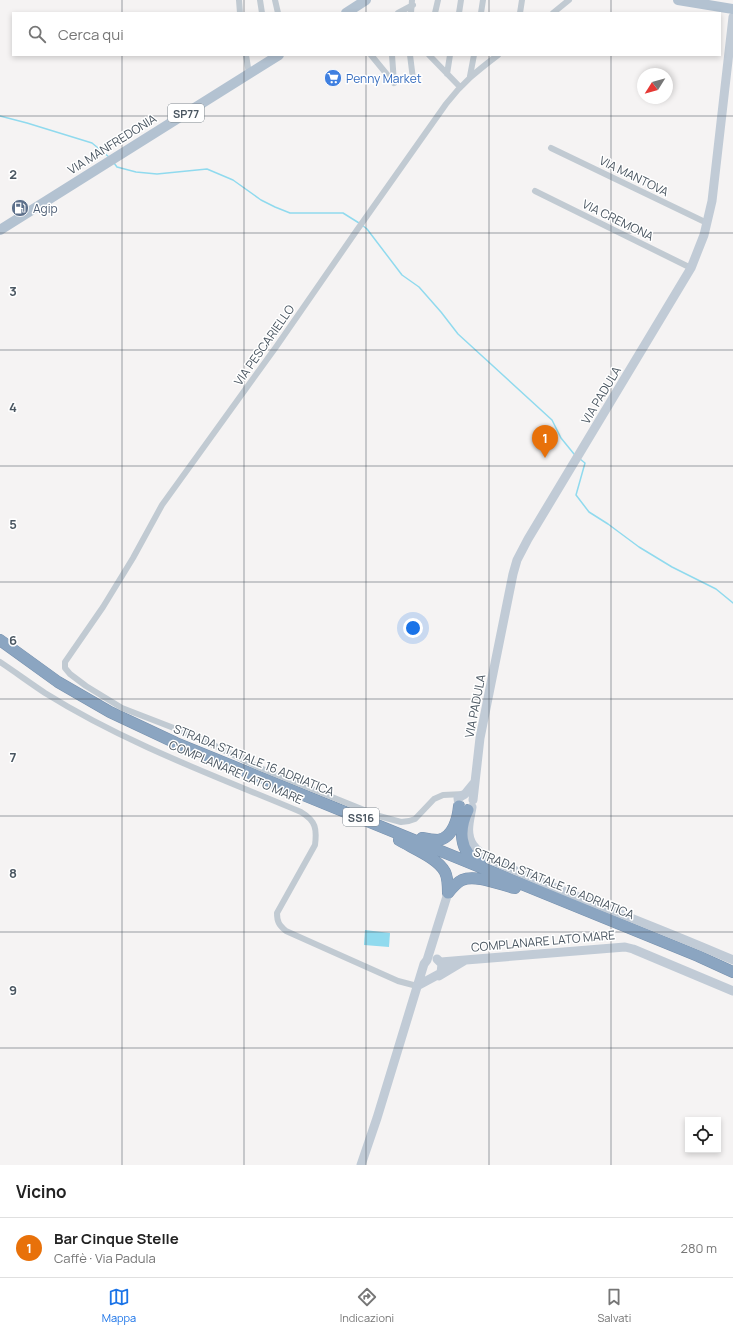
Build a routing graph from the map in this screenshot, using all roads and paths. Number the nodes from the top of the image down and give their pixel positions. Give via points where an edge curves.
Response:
1 (239, 0) edge
2 (260, 0) edge
3 (276, 0) edge
4 (438, 0) edge
5 (461, 0) edge
6 (483, 0) edge
7 (522, 0) edge
8 (569, 0) edge
9 (678, 0) edge
10 (364, 1) edge
11 (412, 2) edge
12 (731, 9) edge
13 (240, 12) edge
14 (262, 12) edge
15 (278, 12) edge
16 (348, 12) edge
17 (399, 12) edge
18 (411, 12) edge
19 (435, 12) edge
20 (459, 12) edge
21 (481, 12) edge
22 (520, 12) edge
23 (554, 12) edge
24 (246, 56) edge
25 (371, 56) edge
26 (392, 56) edge
27 (410, 56) edge
28 (429, 56) edge
29 (450, 56) edge
30 (474, 56) edge
31 (497, 56) edge
32 (268, 58) edge
33 (249, 74) junction
34 (447, 74) junction
35 (470, 76) junction
36 (413, 79) dead end
37 (460, 87) junction
38 (552, 148) dead end
39 (535, 191) dead end
40 (707, 223) junction
41 (0, 230) edge
42 (691, 268) junction
43 (0, 640) edge
44 (0, 648) edge
45 (0, 662) edge
46 (475, 783) junction
47 (464, 794) junction
48 (443, 795) junction
49 (467, 807) junction
50 (400, 837) junction
51 (516, 885) junction
52 (448, 893) junction
53 (466, 959) junction
54 (733, 960) edge
55 (431, 961) junction
56 (733, 972) edge
57 (435, 976) junction
58 (733, 980) edge
59 (417, 986) junction
60 (733, 991) edge
61 (361, 1165) edge

1 - 13 street
2 - 14 street
3 - 15 street
4 - 19 street
5 - 20 street
6 - 21 street
7 - 22 street
8 - 23 street
9 - 12 main road
10 - 16 main road
11 - 17 street
11 - 18 street
12 - 40 street, VIA PADULA via 712,201
24 - 33 street
25 - 26 street via 394,83
27 - 36 street
28 - 34 street
29 - 34 street
30 - 35 street
31 - 35 street, VIA PESCARIELLO
32 - 33 main road, VIA MANFREDONIA / SP77
33 - 41 main road, VIA MANFREDONIA / SP77
34 - 37 street
35 - 37 street, VIA PESCARIELLO
37 - 48 street, VIA PESCARIELLO via 162,505 103,607 65,662 65,668 70,674 122,708 197,737 260,768 379,816 401,822 409,821 415,819 434,799
38 - 40 street, VIA MANTOVA
39 - 42 street, VIA CREMONA
40 - 42 street, VIA PADULA
42 - 46 street, VIA PADULA via 525,545 514,569 480,738
43 - 50 highway, STRADA STATALE 16 ADRIATICA / SS16 via 58,682 110,712 176,743
44 - 50 highway, STRADA STATALE 16 ADRIATICA / SS16 via 54,686 107,717 173,748
45 - 59 street, COMPLANARE LATO MARE via 50,696 139,743 309,816 315,824 315,845 277,913 280,926 398,981
46 - 47 street
46 - 49 street, VIA PADULA
47 - 48 street
47 - 49 street via 458,798
48 - 49 street
49 - 50 highway via 449,834 439,840
49 - 51 highway via 462,824 462,838 470,856 498,870
49 - 54 street, VIA PADULA via 470,839 480,852 583,899
50 - 51 highway, STRADA STATALE 16 ADRIATICA / SS16
50 - 52 highway via 441,866 447,878
51 - 52 highway via 467,878 456,883
51 - 56 highway, STRADA STATALE 16 ADRIATICA / SS16 via 691,953
51 - 58 highway, STRADA STATALE 16 ADRIATICA / SS16
52 - 55 street via 431,947
53 - 55 street, COMPLANARE LATO MARE
53 - 57 street, COMPLANARE LATO MARE
53 - 60 street, COMPLANARE LATO MARE via 625,947
55 - 57 street via 442,970
55 - 57 street via 424,972
55 - 59 street
57 - 59 street, COMPLANARE LATO MARE
59 - 61 street

